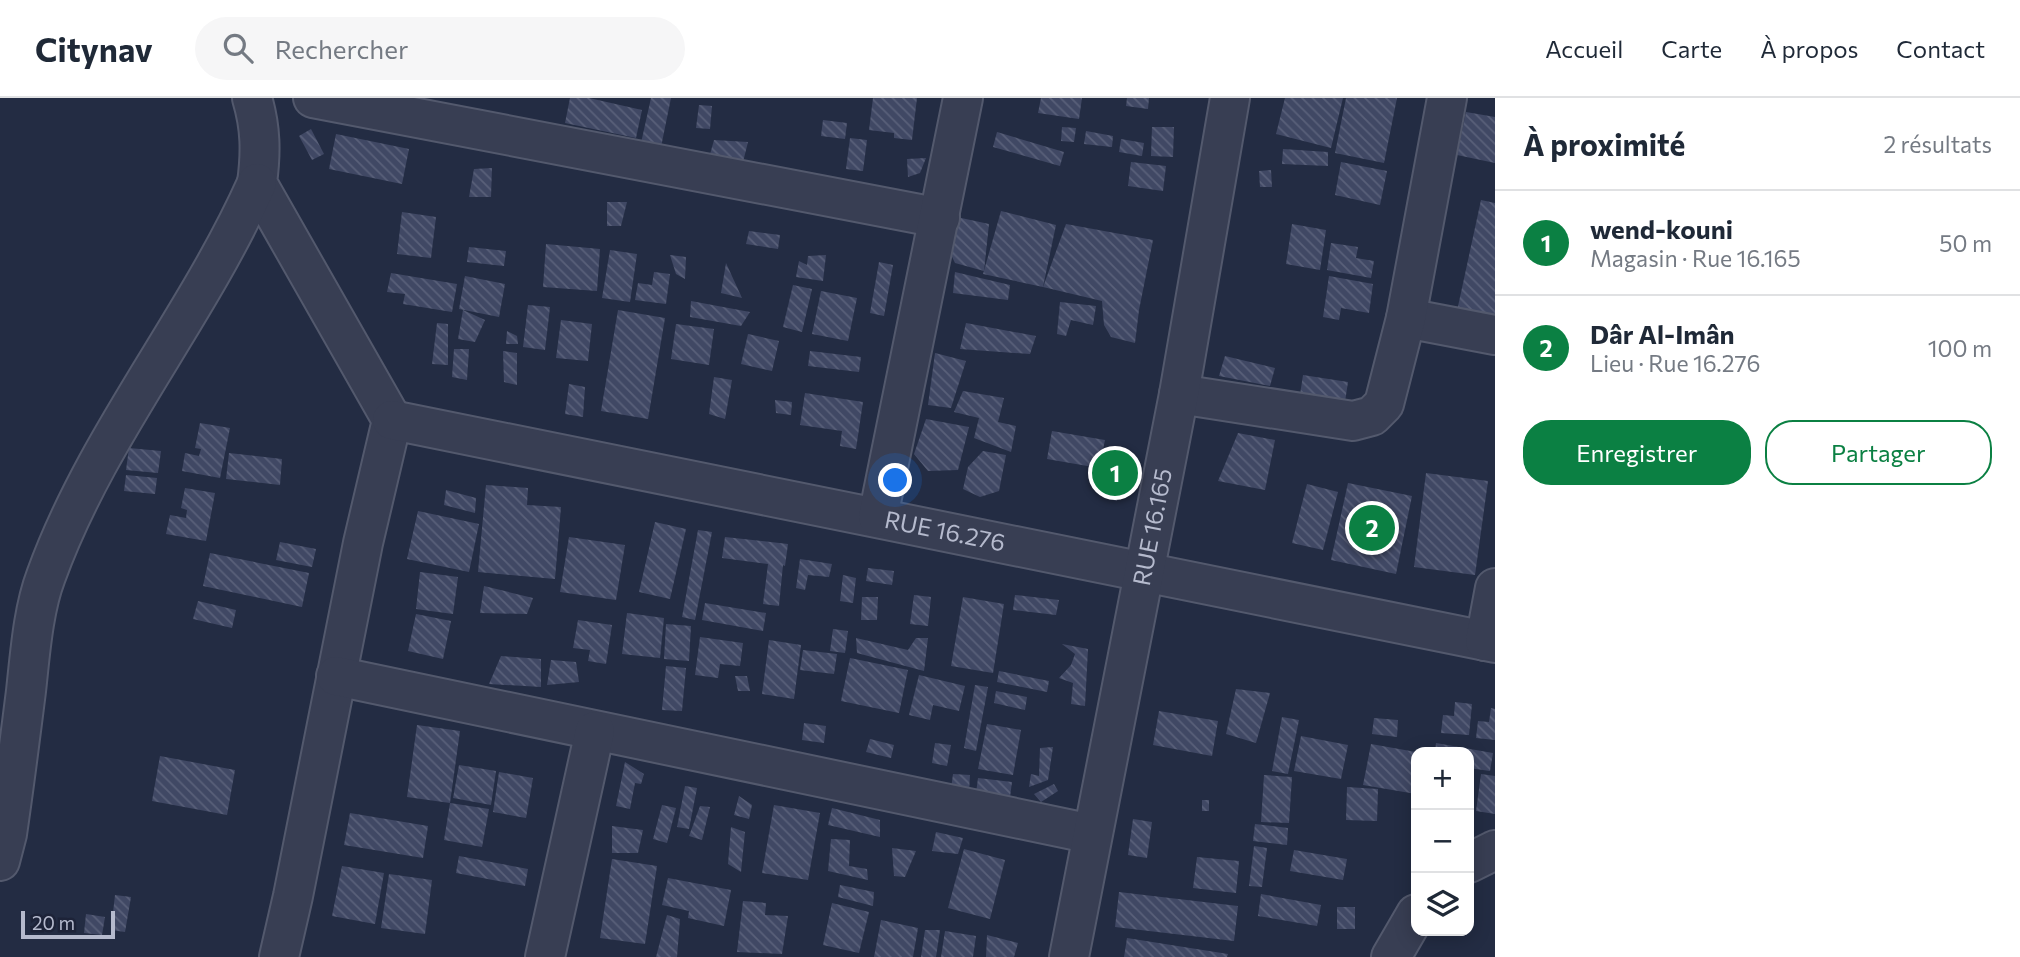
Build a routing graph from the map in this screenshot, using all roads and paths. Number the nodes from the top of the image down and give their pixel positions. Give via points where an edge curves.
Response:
1 (252, 98) edge
2 (313, 98) edge
3 (963, 98) edge
4 (1230, 98) edge
5 (1447, 98) edge
6 (257, 183) junction
7 (940, 218) junction
8 (1406, 318) junction
9 (1495, 335) edge
10 (1179, 394) junction
11 (392, 420) junction
12 (878, 517) junction
13 (1143, 572) junction
14 (1495, 588) edge
15 (1490, 642) edge
16 (336, 676) junction
17 (595, 731) junction
18 (1092, 834) junction
19 (1495, 850) edge
20 (1474, 860) edge
21 (0, 861) edge
22 (1411, 923) edge
23 (279, 957) edge
24 (545, 957) edge
25 (1069, 957) edge
26 (1391, 957) edge

1 - 6 street via 261,153
2 - 7 street
3 - 7 street
4 - 10 street, RUE 16.165
5 - 8 street
6 - 11 street
6 - 21 street via 199,296 75,502 44,579
7 - 12 street
8 - 9 street
8 - 10 street via 1384,404 1372,415 1353,421 1333,420
10 - 13 street, RUE 16.165
11 - 12 street, RUE 16.276
11 - 16 street
12 - 13 street, RUE 16.276
13 - 15 street, RUE 16.276
13 - 18 street, RUE 16.165
14 - 15 street
16 - 17 street
16 - 23 street
17 - 18 street
17 - 24 street
18 - 25 street, RUE 16.165
19 - 20 street
22 - 26 street

